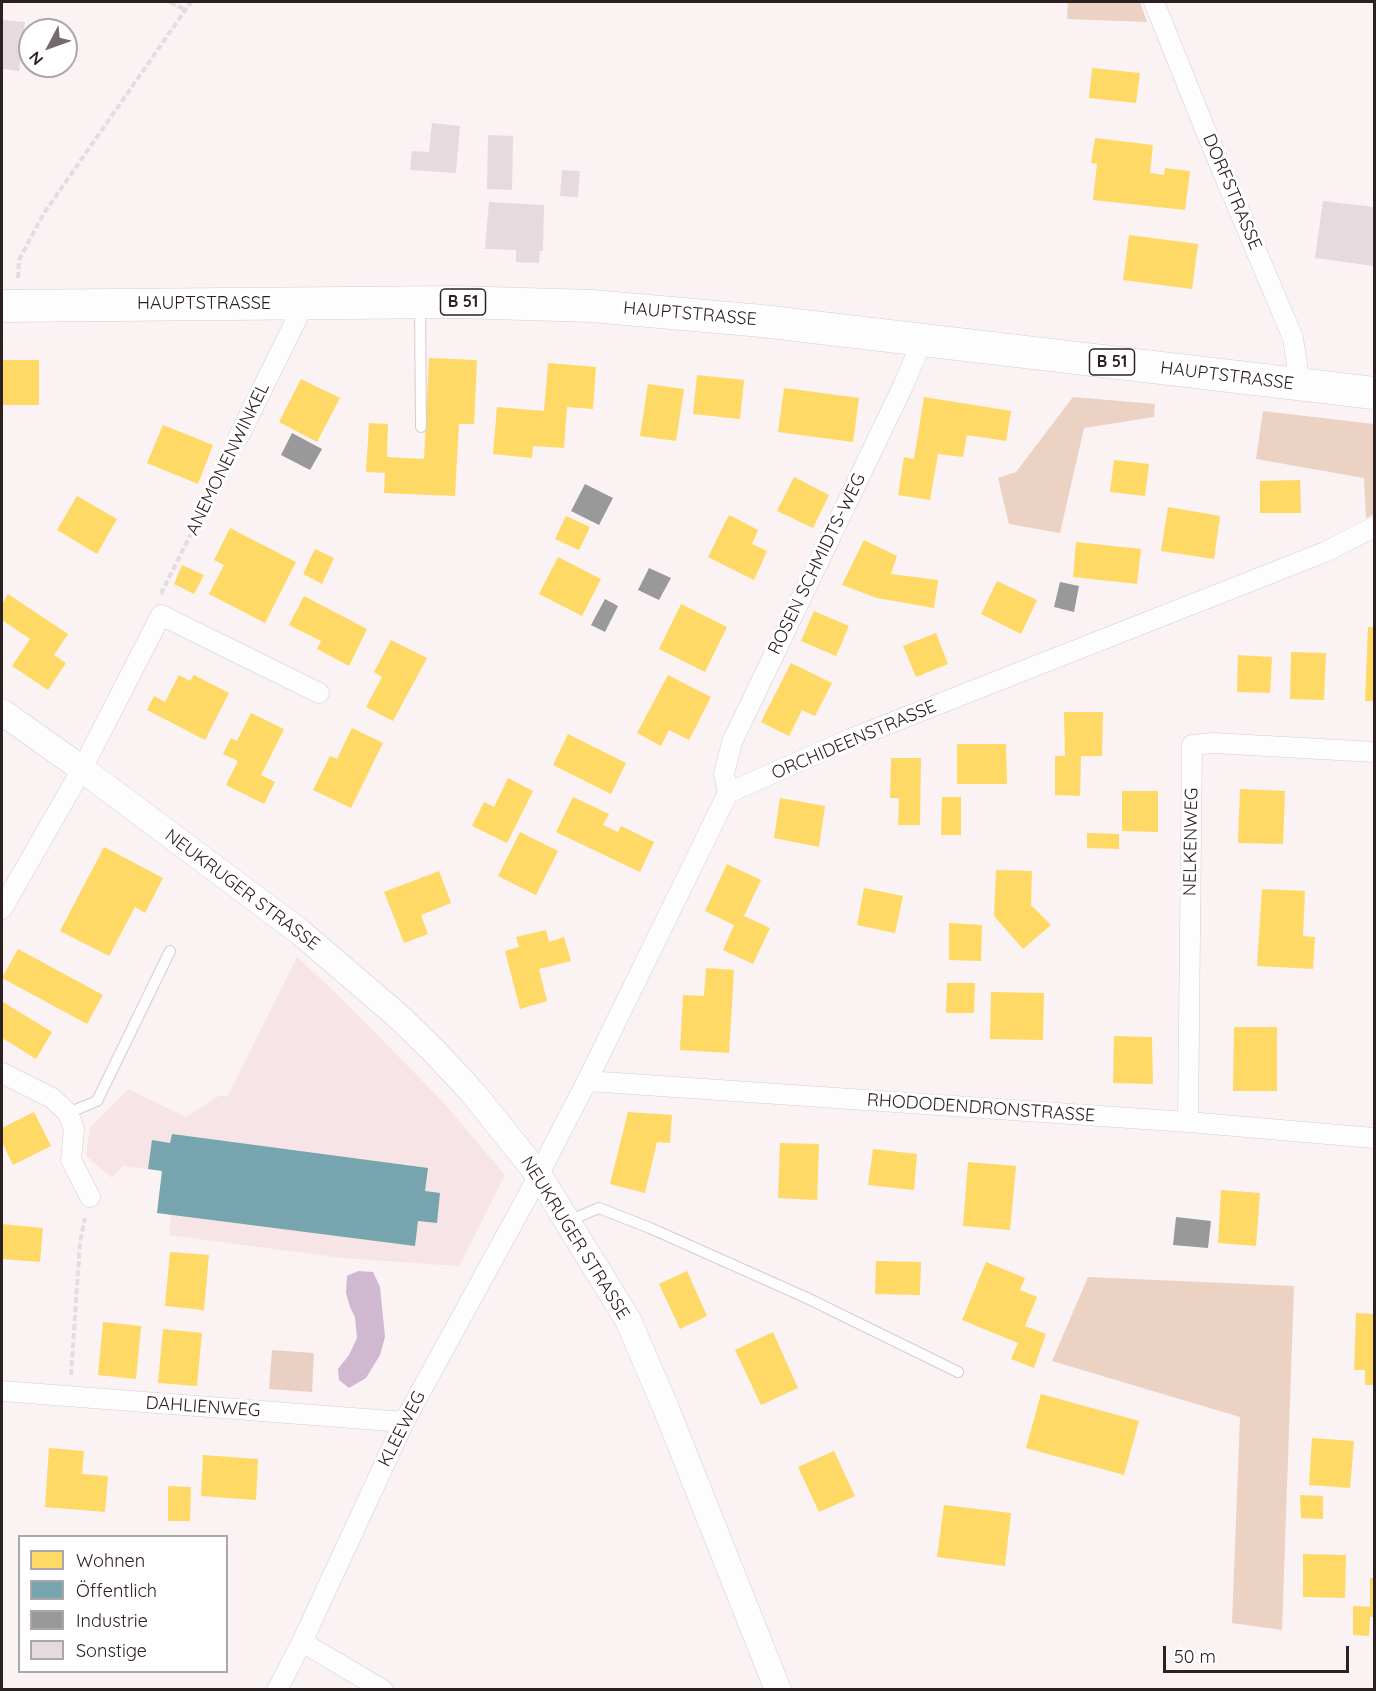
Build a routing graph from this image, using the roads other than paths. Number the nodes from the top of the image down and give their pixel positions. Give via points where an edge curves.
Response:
1 (1154, 2) edge
2 (420, 302) junction
3 (304, 304) junction
4 (9, 306) edge
5 (923, 339) junction
6 (1300, 385) junction
7 (1374, 393) edge
8 (421, 428) dead end
9 (240, 436) road end
10 (1374, 527) edge
11 (319, 693) dead end
12 (2, 712) edge
13 (1374, 752) edge
14 (82, 769) junction
15 (728, 793) junction
16 (2, 909) edge
17 (170, 951) dead end
18 (2, 1073) edge
19 (587, 1081) junction
20 (68, 1113) junction
21 (1188, 1122) junction
22 (1374, 1137) edge
23 (538, 1174) junction
24 (90, 1197) road end
25 (568, 1221) junction
26 (958, 1372) dead end
27 (2, 1391) edge
28 (404, 1422) junction
29 (302, 1641) junction
30 (277, 1689) edge
31 (383, 1689) edge
32 (778, 1689) edge

1 - 6 street, DORFSTRASSE via 1293,338
2 - 3 main road, HAUPTSTRASSE / B 51
2 - 5 main road, HAUPTSTRASSE / B 51 via 592,306
2 - 8 lane
3 - 4 main road, HAUPTSTRASSE / B 51
3 - 9 street, ANEMONENWINKEL
5 - 6 main road, HAUPTSTRASSE / B 51
5 - 15 street, ROSEN SCHMIDTS-WEG via 732,742 724,774
6 - 7 main road, HAUPTSTRASSE / B 51
10 - 15 street, ORCHIDEENSTRASSE via 1325,552 850,740
11 - 14 street via 161,615
12 - 14 street, NEUKRUGER STRASSE
13 - 21 street, NELKENWEG via 1192,745
14 - 16 street
14 - 23 street, NEUKRUGER STRASSE via 300,932 398,1016 472,1093
15 - 19 street
17 - 20 lane via 97,1101
18 - 20 street via 52,1098
19 - 21 street, RHODODENDRONSTRASSE
19 - 23 street
20 - 24 street via 74,1129 71,1160
21 - 22 street, RHODODENDRONSTRASSE
23 - 25 street, NEUKRUGER STRASSE
23 - 28 street, KLEEWEG
25 - 26 lane via 599,1208 807,1298
25 - 32 street, NEUKRUGER STRASSE via 628,1320
27 - 28 street, DAHLIENWEG
28 - 29 street, KLEEWEG
29 - 30 street, KLEEWEG
29 - 31 street

